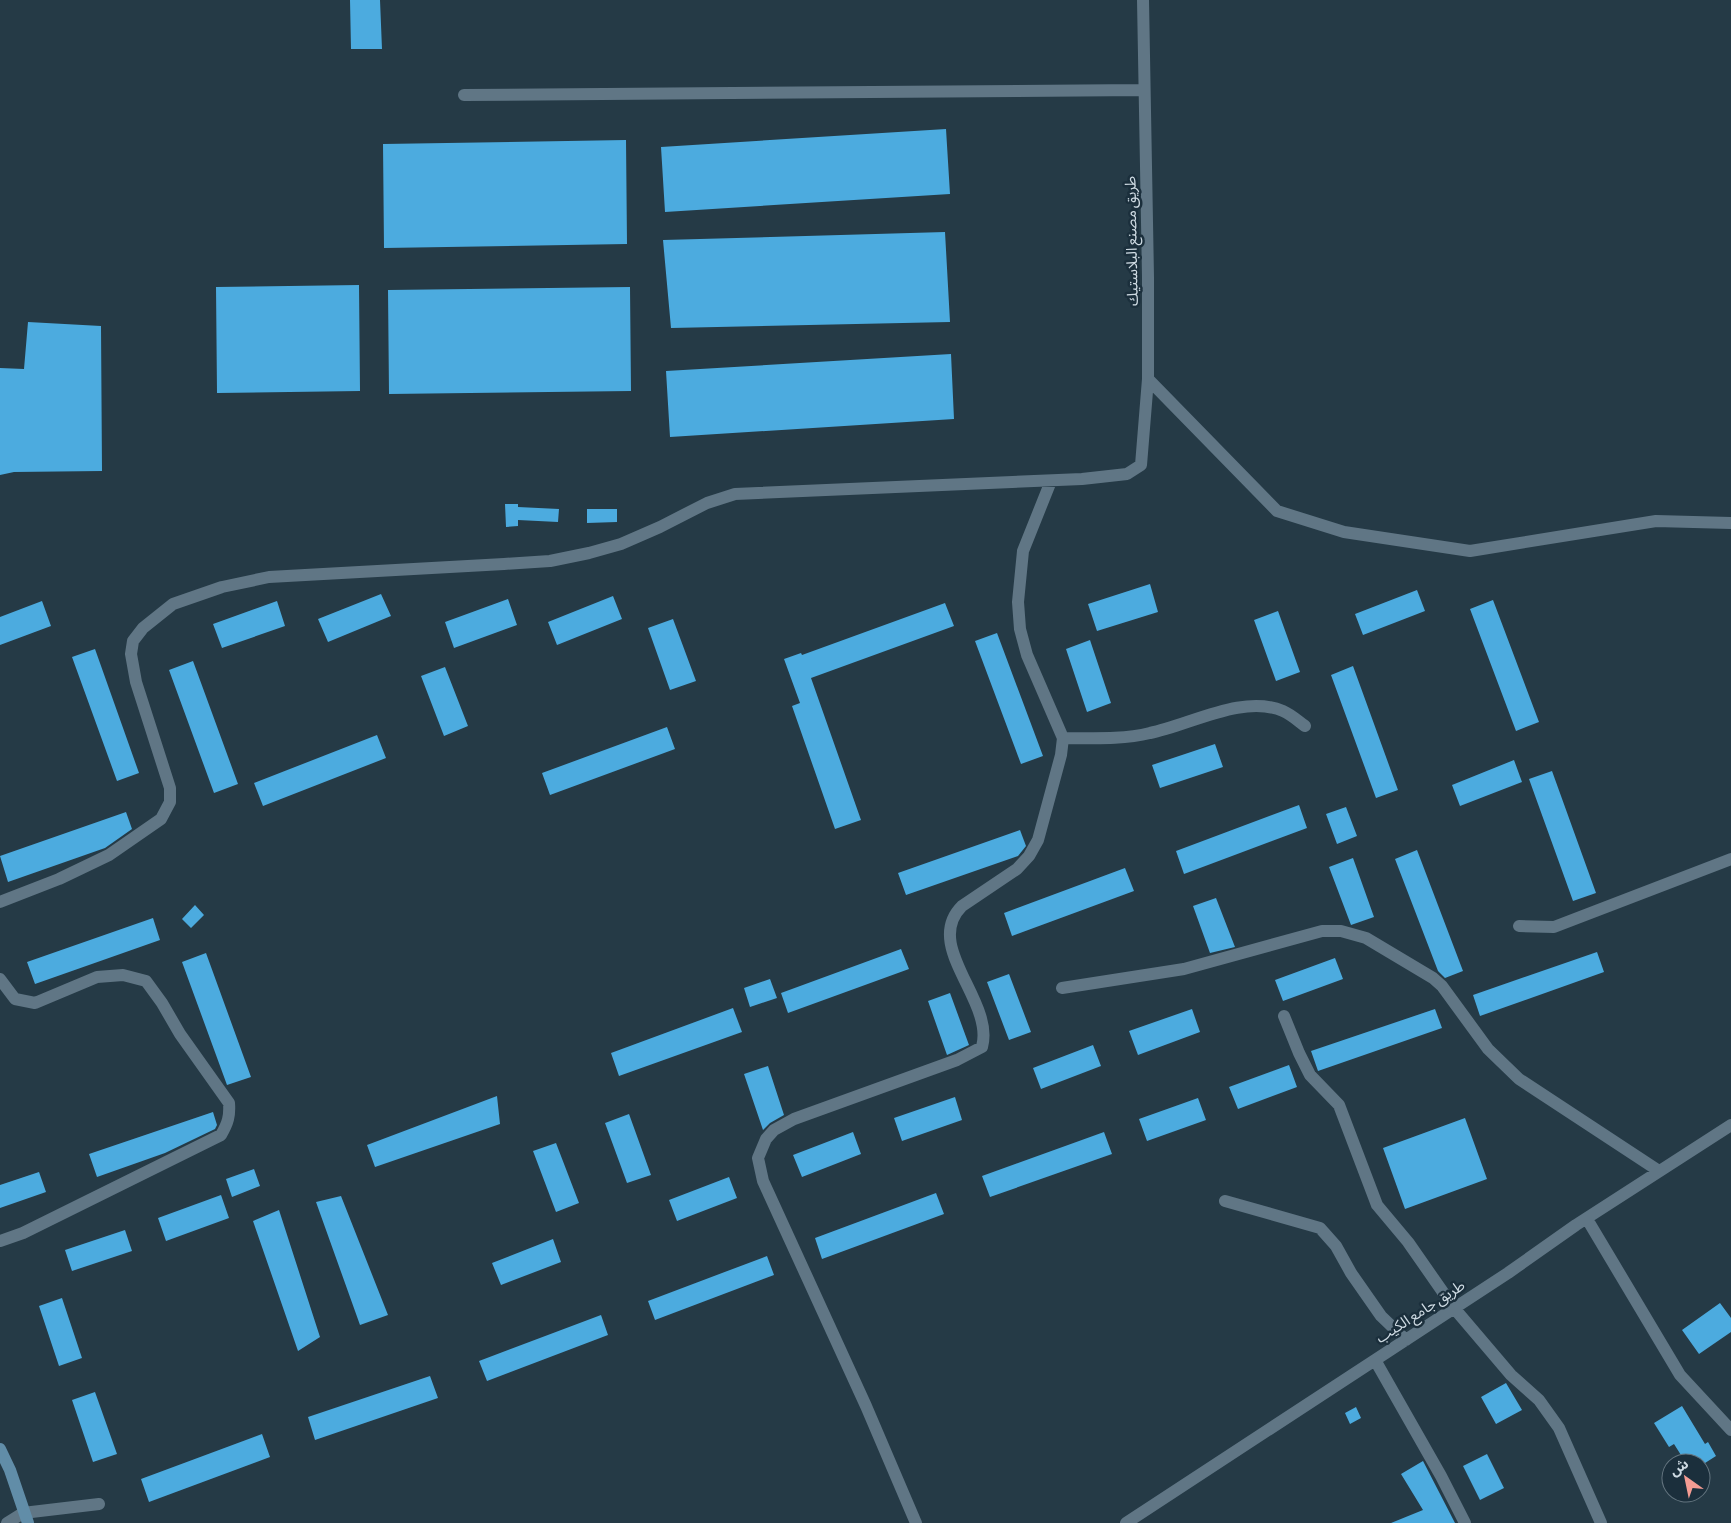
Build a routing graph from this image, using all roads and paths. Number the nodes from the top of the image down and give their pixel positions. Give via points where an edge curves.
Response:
1 (1143, 0) edge
2 (1144, 90) junction
3 (464, 95) dead end
4 (1148, 379) junction
5 (1050, 481) junction
6 (1731, 523) edge
7 (1305, 726) dead end
8 (1063, 738) junction
9 (1731, 859) edge
10 (0, 902) edge
11 (1519, 926) dead end
12 (0, 979) edge
13 (1062, 988) dead end
14 (1284, 1016) dead end
15 (1731, 1125) edge
16 (1659, 1171) junction
17 (1226, 1201) dead end
18 (1587, 1219) junction
19 (0, 1241) edge
20 (1454, 1308) junction
21 (1406, 1340) junction
22 (1375, 1360) junction
23 (1731, 1430) edge
24 (0, 1449) edge
25 (99, 1504) dead end
26 (26, 1518) edge
27 (1130, 1522) edge
28 (7, 1523) edge
29 (916, 1523) edge
30 (1465, 1523) edge
31 (1601, 1523) edge

1 - 2 street, طريق مصنع البلاستيك
2 - 3 street
2 - 4 street, طريق مصنع البلاستيك
4 - 5 street, طريق مصنع البلاستيك via 1142,465 1127,474
4 - 6 street via 1277,511 1344,532 1470,551 1656,521
5 - 8 street via 1023,551 1018,602 1026,655
5 - 10 street via 735,494 707,503 621,544 589,553 513,563 269,577 222,587 173,604 143,628 133,641 131,654 136,682 170,788 170,802 161,819 109,855
7 - 8 street via 1283,711 1258,706 1127,737
8 - 29 street via 1059,768 1038,840 1030,856 1017,869 962,906 954,913 950,925 952,948 982,1021 985,1036 982,1047 956,1060 794,1119 774,1130 758,1158 763,1181
9 - 11 street via 1554,927
12 - 19 street via 15,999 35,1003 97,977 122,974 146,982 229,1103 230,1114 221,1134 23,1233
13 - 16 street via 1184,969 1322,931 1341,931 1366,938 1442,986 1484,1043 1519,1079
14 - 20 street via 1310,1075 1338,1105 1377,1205 1408,1242
15 - 16 street, طريق جامع الكيب
16 - 18 street, طريق جامع الكيب
17 - 21 street via 1320,1228 1336,1246 1381,1316
18 - 20 street, طريق جامع الكيب
18 - 23 street via 1680,1375
20 - 21 street, طريق جامع الكيب
20 - 31 street via 1511,1375 1539,1400 1559,1428
21 - 22 street, طريق جامع الكيب
22 - 27 street, طريق جامع الكيب
22 - 30 street
24 - 26 main road
25 - 26 street
26 - 28 street

